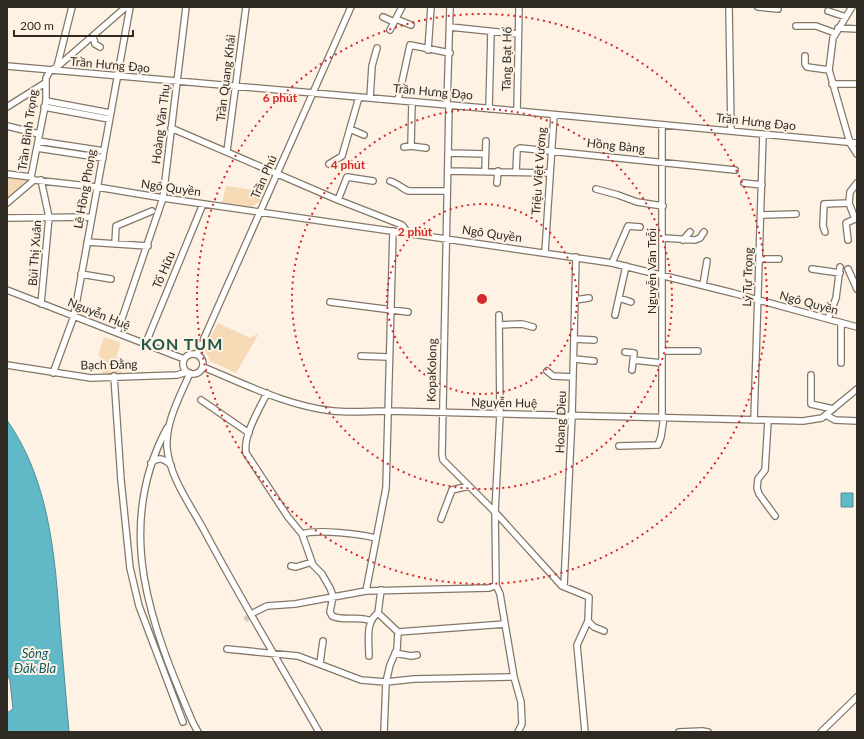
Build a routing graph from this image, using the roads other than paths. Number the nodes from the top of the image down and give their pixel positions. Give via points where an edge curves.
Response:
1 (72, 7) edge
2 (126, 7) edge
3 (130, 7) edge
4 (186, 7) edge
5 (246, 7) edge
6 (351, 7) edge
7 (402, 7) edge
8 (431, 7) edge
9 (450, 7) edge
10 (519, 7) edge
11 (729, 7) edge
12 (758, 7) edge
13 (852, 7) edge
14 (778, 9) dead end
15 (828, 10) dead end
16 (383, 17) dead end
17 (846, 17) junction
18 (395, 20) junction
19 (411, 25) dead end
20 (796, 26) dead end
21 (450, 27) junction
22 (857, 29) edge
23 (390, 30) dead end
24 (837, 31) junction
25 (491, 32) junction
26 (518, 34) junction
27 (93, 36) junction
28 (100, 47) dead end
29 (377, 48) dead end
30 (428, 50) junction
31 (450, 53) junction
32 (805, 56) dead end
33 (7, 66) edge
34 (57, 67) junction
35 (829, 70) junction
36 (50, 71) junction
37 (118, 76) junction
38 (178, 82) junction
39 (45, 83) junction
40 (832, 84) junction
41 (857, 84) edge
42 (237, 86) junction
43 (313, 92) junction
44 (359, 97) junction
45 (370, 98) junction
46 (398, 100) junction
47 (46, 101) junction
48 (412, 102) junction
49 (448, 105) junction
50 (7, 107) edge
51 (44, 107) junction
52 (489, 109) junction
53 (517, 111) junction
54 (554, 114) junction
55 (110, 116) junction
56 (662, 125) junction
57 (7, 126) edge
58 (171, 128) junction
59 (350, 129) junction
60 (731, 130) junction
61 (40, 134) junction
62 (763, 134) junction
63 (364, 135) dead end
64 (38, 141) junction
65 (486, 141) dead end
66 (850, 142) junction
67 (857, 143) edge
68 (411, 146) junction
69 (404, 147) dead end
70 (37, 148) junction
71 (426, 148) dead end
72 (551, 150) junction
73 (104, 151) junction
74 (227, 151) junction
75 (449, 153) junction
76 (485, 154) junction
77 (857, 154) edge
78 (103, 158) junction
79 (662, 162) junction
80 (329, 164) dead end
81 (735, 170) dead end
82 (449, 171) junction
83 (485, 171) junction
84 (498, 171) junction
85 (516, 172) junction
86 (550, 173) junction
87 (7, 174) edge
88 (277, 174) junction
89 (33, 179) junction
90 (41, 180) junction
91 (373, 180) dead end
92 (390, 181) dead end
93 (497, 183) dead end
94 (744, 183) dead end
95 (857, 184) edge
96 (762, 185) junction
97 (97, 187) junction
98 (596, 189) dead end
99 (448, 191) junction
100 (163, 198) junction
101 (338, 200) junction
102 (7, 203) edge
103 (849, 203) junction
104 (204, 204) junction
105 (663, 206) junction
106 (152, 211) dead end
107 (261, 212) junction
108 (796, 214) dead end
109 (761, 215) junction
110 (49, 217) junction
111 (92, 217) junction
112 (7, 218) edge
113 (640, 227) dead end
114 (393, 231) junction
115 (690, 232) dead end
116 (704, 232) dead end
117 (825, 232) dead end
118 (408, 233) junction
119 (663, 238) junction
120 (445, 239) junction
121 (683, 240) junction
122 (848, 240) dead end
123 (87, 242) junction
124 (115, 244) junction
125 (148, 246) junction
126 (544, 252) junction
127 (576, 258) junction
128 (760, 259) junction
129 (780, 259) dead end
130 (707, 261) dead end
131 (612, 263) junction
132 (626, 266) junction
133 (812, 269) dead end
134 (848, 270) dead end
135 (81, 274) junction
136 (663, 275) junction
137 (111, 279) dead end
138 (703, 285) junction
139 (857, 289) edge
140 (7, 290) edge
141 (589, 298) dead end
142 (619, 298) junction
143 (575, 300) junction
144 (759, 300) junction
145 (330, 302) dead end
146 (631, 302) dead end
147 (42, 304) junction
148 (389, 310) junction
149 (408, 312) dead end
150 (499, 315) dead end
151 (615, 315) dead end
152 (74, 316) junction
153 (828, 319) junction
154 (841, 323) junction
155 (499, 325) junction
156 (533, 326) dead end
157 (857, 327) edge
158 (117, 333) junction
159 (574, 339) junction
160 (594, 340) dead end
161 (145, 345) junction
162 (698, 351) dead end
163 (625, 352) dead end
164 (662, 352) junction
165 (197, 354) junction
166 (361, 356) dead end
167 (388, 357) junction
168 (184, 359) junction
169 (574, 359) junction
170 (634, 360) junction
171 (594, 361) dead end
172 (662, 363) junction
173 (841, 363) dead end
174 (7, 365) edge
175 (203, 367) junction
176 (632, 370) dead end
177 (548, 371) dead end
178 (53, 373) junction
179 (188, 373) junction
180 (811, 375) dead end
181 (114, 376) junction
182 (573, 377) junction
183 (857, 389) edge
184 (266, 393) junction
185 (200, 400) dead end
186 (833, 409) junction
187 (388, 411) junction
188 (443, 413) junction
189 (500, 414) junction
190 (572, 415) junction
191 (826, 415) junction
192 (663, 417) junction
193 (754, 420) junction
194 (768, 421) junction
195 (857, 421) edge
196 (170, 423) junction
197 (249, 434) junction
198 (619, 446) dead end
199 (151, 463) junction
200 (171, 465) junction
201 (469, 486) junction
202 (496, 512) junction
203 (775, 516) dead end
204 (441, 519) dead end
205 (302, 534) junction
206 (376, 538) junction
207 (312, 562) junction
208 (291, 566) dead end
209 (496, 585) junction
210 (564, 586) junction
211 (382, 590) junction
212 (366, 591) junction
213 (333, 596) junction
214 (255, 612) tunnel mouth
215 (378, 613) junction
216 (371, 621) junction
217 (588, 621) junction
218 (505, 624) junction
219 (604, 631) dead end
220 (398, 632) junction
221 (323, 641) dead end
222 (227, 649) dead end
223 (274, 653) junction
224 (395, 654) junction
225 (416, 655) dead end
226 (369, 656) dead end
227 (320, 663) junction
228 (514, 677) junction
229 (386, 682) junction
230 (856, 700) edge
231 (183, 722) dead end
232 (198, 732) edge
233 (319, 732) edge
234 (384, 732) edge
235 (518, 732) edge
236 (585, 732) edge
237 (679, 732) edge
238 (708, 732) edge
239 (821, 732) edge

1 - 34 street
2 - 27 street
3 - 37 street, Lê Hồng Phong
4 - 38 street, Hoàng Văn Thụ
5 - 42 street, Trần Quang Khải
6 - 43 street, Trần Phú
7 - 18 street
8 - 30 street
9 - 21 street, KopaKolong
10 - 26 street, Tăng Bạt Hổ
11 - 60 street
12 - 14 street
13 - 17 street
15 - 17 street
16 - 18 street
17 - 24 street
18 - 19 street
18 - 23 street
20 - 24 street via 816,26
21 - 25 street
21 - 31 street, KopaKolong
22 - 24 street
24 - 35 street via 832,44
25 - 26 street
25 - 52 street
26 - 53 street, Tăng Bạt Hổ
27 - 28 street via 95,44
27 - 34 street
29 - 45 street via 372,66
30 - 31 street
30 - 46 street via 414,45 409,46
31 - 49 street, KopaKolong
32 - 35 street via 807,67
33 - 36 street, Trần Hưng Đạo
34 - 36 street
35 - 40 street
36 - 37 street, Trần Hưng Đạo
36 - 39 street, Trần Bình Trọng
37 - 38 street, Trần Hưng Đạo
37 - 55 street, Lê Hồng Phong
38 - 42 street, Trần Hưng Đạo
38 - 58 street, Hoàng Văn Thụ
39 - 47 street, Trần Bình Trọng
39 - 50 street, Trần Bình Trọng
40 - 41 street
40 - 66 street
42 - 43 street, Trần Hưng Đạo
42 - 74 street, Trần Quang Khải
43 - 44 street, Trần Hưng Đạo
43 - 88 street, Trần Phú
44 - 45 street, Trần Hưng Đạo
44 - 59 street
45 - 46 street, Trần Hưng Đạo
46 - 48 street, Trần Hưng Đạo
47 - 51 street, Trần Bình Trọng
47 - 55 street
48 - 49 street, Trần Hưng Đạo
48 - 68 street
49 - 52 street, Trần Hưng Đạo
49 - 75 street, KopaKolong
51 - 55 street
51 - 61 street, Trần Bình Trọng
52 - 53 street, Trần Hưng Đạo
53 - 54 street, Trần Hưng Đạo
54 - 56 street, Trần Hưng Đạo
54 - 72 street, Triệu Việt Vương
55 - 73 street, Lê Hồng Phong
56 - 60 street, Trần Hưng Đạo
56 - 79 street, Nguyễn Văn Trỗi
57 - 61 street
58 - 74 street
58 - 100 street, Hoàng Văn Thụ
59 - 63 street
59 - 80 street via 342,156
60 - 62 street, Trần Hưng Đạo
61 - 64 street, Trần Bình Trọng
62 - 66 street, Trần Hưng Đạo
62 - 96 street, Lý Tự Trọng
64 - 70 street, Trần Bình Trọng
64 - 73 street
65 - 76 street
66 - 67 street, Trần Hưng Đạo
66 - 77 street
68 - 69 street
68 - 71 street
70 - 78 street
70 - 89 street, Trần Bình Trọng
72 - 79 street, Hồng Bàng
72 - 85 street, Hồng Bàng via 518,148
72 - 86 street, Triệu Việt Vương
73 - 78 street, Lê Hồng Phong
74 - 88 street
75 - 76 street
75 - 82 street, KopaKolong
76 - 83 street
78 - 97 street, Lê Hồng Phong
79 - 81 street, Hồng Bàng
79 - 105 street, Nguyễn Văn Trỗi
82 - 83 street
82 - 99 street, KopaKolong
83 - 84 street
84 - 85 street
84 - 93 street
85 - 86 street
86 - 126 street, Triệu Việt Vương
87 - 89 street, Ngô Quyền
88 - 101 street
88 - 107 street, Trần Phú
89 - 90 street, Ngô Quyền
89 - 102 street
90 - 97 street, Ngô Quyền
90 - 110 street, Bùi Thị Xuân
91 - 101 street via 347,177
92 - 99 street via 409,191
94 - 96 street
95 - 103 street via 850,192
96 - 109 street, Lý Tự Trọng
97 - 100 street, Ngô Quyền
97 - 111 street, Lê Hồng Phong
98 - 105 street via 637,202
99 - 120 street, KopaKolong
100 - 104 street, Ngô Quyền
100 - 125 street, Hoàng Văn Thụ
101 - 118 street via 402,225
103 - 117 street via 824,204
103 - 122 street via 855,219 846,224
104 - 107 street, Ngô Quyền
104 - 161 street, Tố Hữu
105 - 119 street, Nguyễn Văn Trỗi
106 - 124 street via 116,226
107 - 114 street, Ngô Quyền
107 - 165 street, Trần Phú
108 - 109 street
109 - 128 street, Lý Tự Trọng
110 - 111 street
110 - 112 street
110 - 147 street, Bùi Thị Xuân
111 - 123 street, Lê Hồng Phong
113 - 131 street via 628,226
114 - 118 street, Ngô Quyền
114 - 148 street
115 - 121 street
116 - 121 street via 695,240
118 - 120 street, Ngô Quyền
119 - 121 street
119 - 136 street, Nguyễn Văn Trỗi
120 - 126 street, Ngô Quyền
120 - 188 street, KopaKolong
123 - 124 street
123 - 135 street, Lê Hồng Phong
124 - 125 street
125 - 158 street, Hoàng Văn Thụ
126 - 127 street, Ngô Quyền
127 - 131 street, Ngô Quyền
127 - 143 street, Hoang Dieu
128 - 129 street
128 - 144 street, Lý Tự Trọng
130 - 138 street
131 - 132 street, Ngô Quyền
132 - 136 street, Ngô Quyền
132 - 142 street
133 - 153 street via 840,270 836,298
134 - 139 street
135 - 137 street
135 - 152 street, Lê Hồng Phong
136 - 138 street, Ngô Quyền
136 - 164 street, Nguyễn Văn Trỗi
138 - 144 street, Ngô Quyền
140 - 147 street, Nguyễn Huệ
141 - 143 street
142 - 146 street
142 - 151 street
143 - 159 street, Hoang Dieu
144 - 153 street, Ngô Quyền
144 - 193 street, Lý Tự Trọng
145 - 148 street
147 - 152 street, Nguyễn Huệ
148 - 149 street
148 - 167 street
150 - 155 street
152 - 158 street, Nguyễn Huệ
152 - 178 street, Lê Hồng Phong
153 - 154 street, Ngô Quyền
154 - 157 street, Ngô Quyền
154 - 173 street
155 - 156 street
155 - 189 street
158 - 161 street, Nguyễn Huệ
159 - 160 street
159 - 169 street, Hoang Dieu
161 - 168 street, Nguyễn Huệ
162 - 164 street
163 - 170 street via 634,353
164 - 172 street, Nguyễn Văn Trỗi
165 - 168 street via 191,354
165 - 175 street
166 - 167 street
167 - 187 street
168 - 179 street via 183,366
169 - 171 street
169 - 182 street, Hoang Dieu
170 - 172 street
170 - 176 street
172 - 192 street, Nguyễn Văn Trỗi
174 - 178 street, Bạch Đằng
175 - 179 street via 199,372
175 - 184 street, Nguyễn Huệ
177 - 182 street via 553,376
178 - 181 street, Bạch Đằng via 91,378
179 - 181 street, Bạch Đằng
179 - 196 street
180 - 186 street via 811,404
181 - 231 street via 130,568 139,606
182 - 190 street, Hoang Dieu
183 - 186 street
184 - 187 street, Nguyễn Huệ via 305,406 334,411
184 - 197 street
185 - 197 street
186 - 191 street
187 - 188 street, Nguyễn Huệ
187 - 206 street via 386,488
188 - 189 street, Nguyễn Huệ
188 - 201 street, KopaKolong via 443,460
189 - 190 street, Nguyễn Huệ
189 - 202 street
190 - 192 street, Nguyễn Huệ
190 - 210 street, Hoang Dieu
191 - 194 street, Nguyễn Huệ via 812,420
191 - 195 street via 835,420
192 - 193 street, Nguyễn Huệ
192 - 198 street, Nguyễn Văn Trỗi via 658,445
193 - 194 street, Nguyễn Huệ
194 - 203 street via 765,470 758,479 757,488
196 - 199 street
196 - 200 street via 167,441
197 - 205 street via 245,446 246,453
199 - 200 street via 161,459
199 - 232 street via 140,521 143,579 164,652
200 - 223 street via 211,543
201 - 202 street, KopaKolong
201 - 204 street via 452,490
202 - 209 street
202 - 210 street, KopaKolong
205 - 206 street via 308,532
205 - 207 street
206 - 212 street
207 - 208 street
207 - 213 street via 322,574
209 - 211 street via 489,588
209 - 218 street
210 - 217 street, KopaKolong via 568,590 589,596
211 - 212 street
211 - 215 street
212 - 213 street
213 - 214 street via 295,604 268,606
213 - 216 street via 330,612 332,616 344,620 360,618
215 - 216 street
215 - 220 street
216 - 226 street
217 - 219 street
217 - 236 street via 577,645
218 - 220 street
218 - 228 street
220 - 224 street
221 - 227 street
222 - 223 street
223 - 227 street via 298,656
223 - 233 street
224 - 225 street
224 - 229 street
227 - 229 street via 361,680
228 - 229 street via 414,678
228 - 235 street via 522,715
229 - 234 street
230 - 239 street
237 - 238 street

